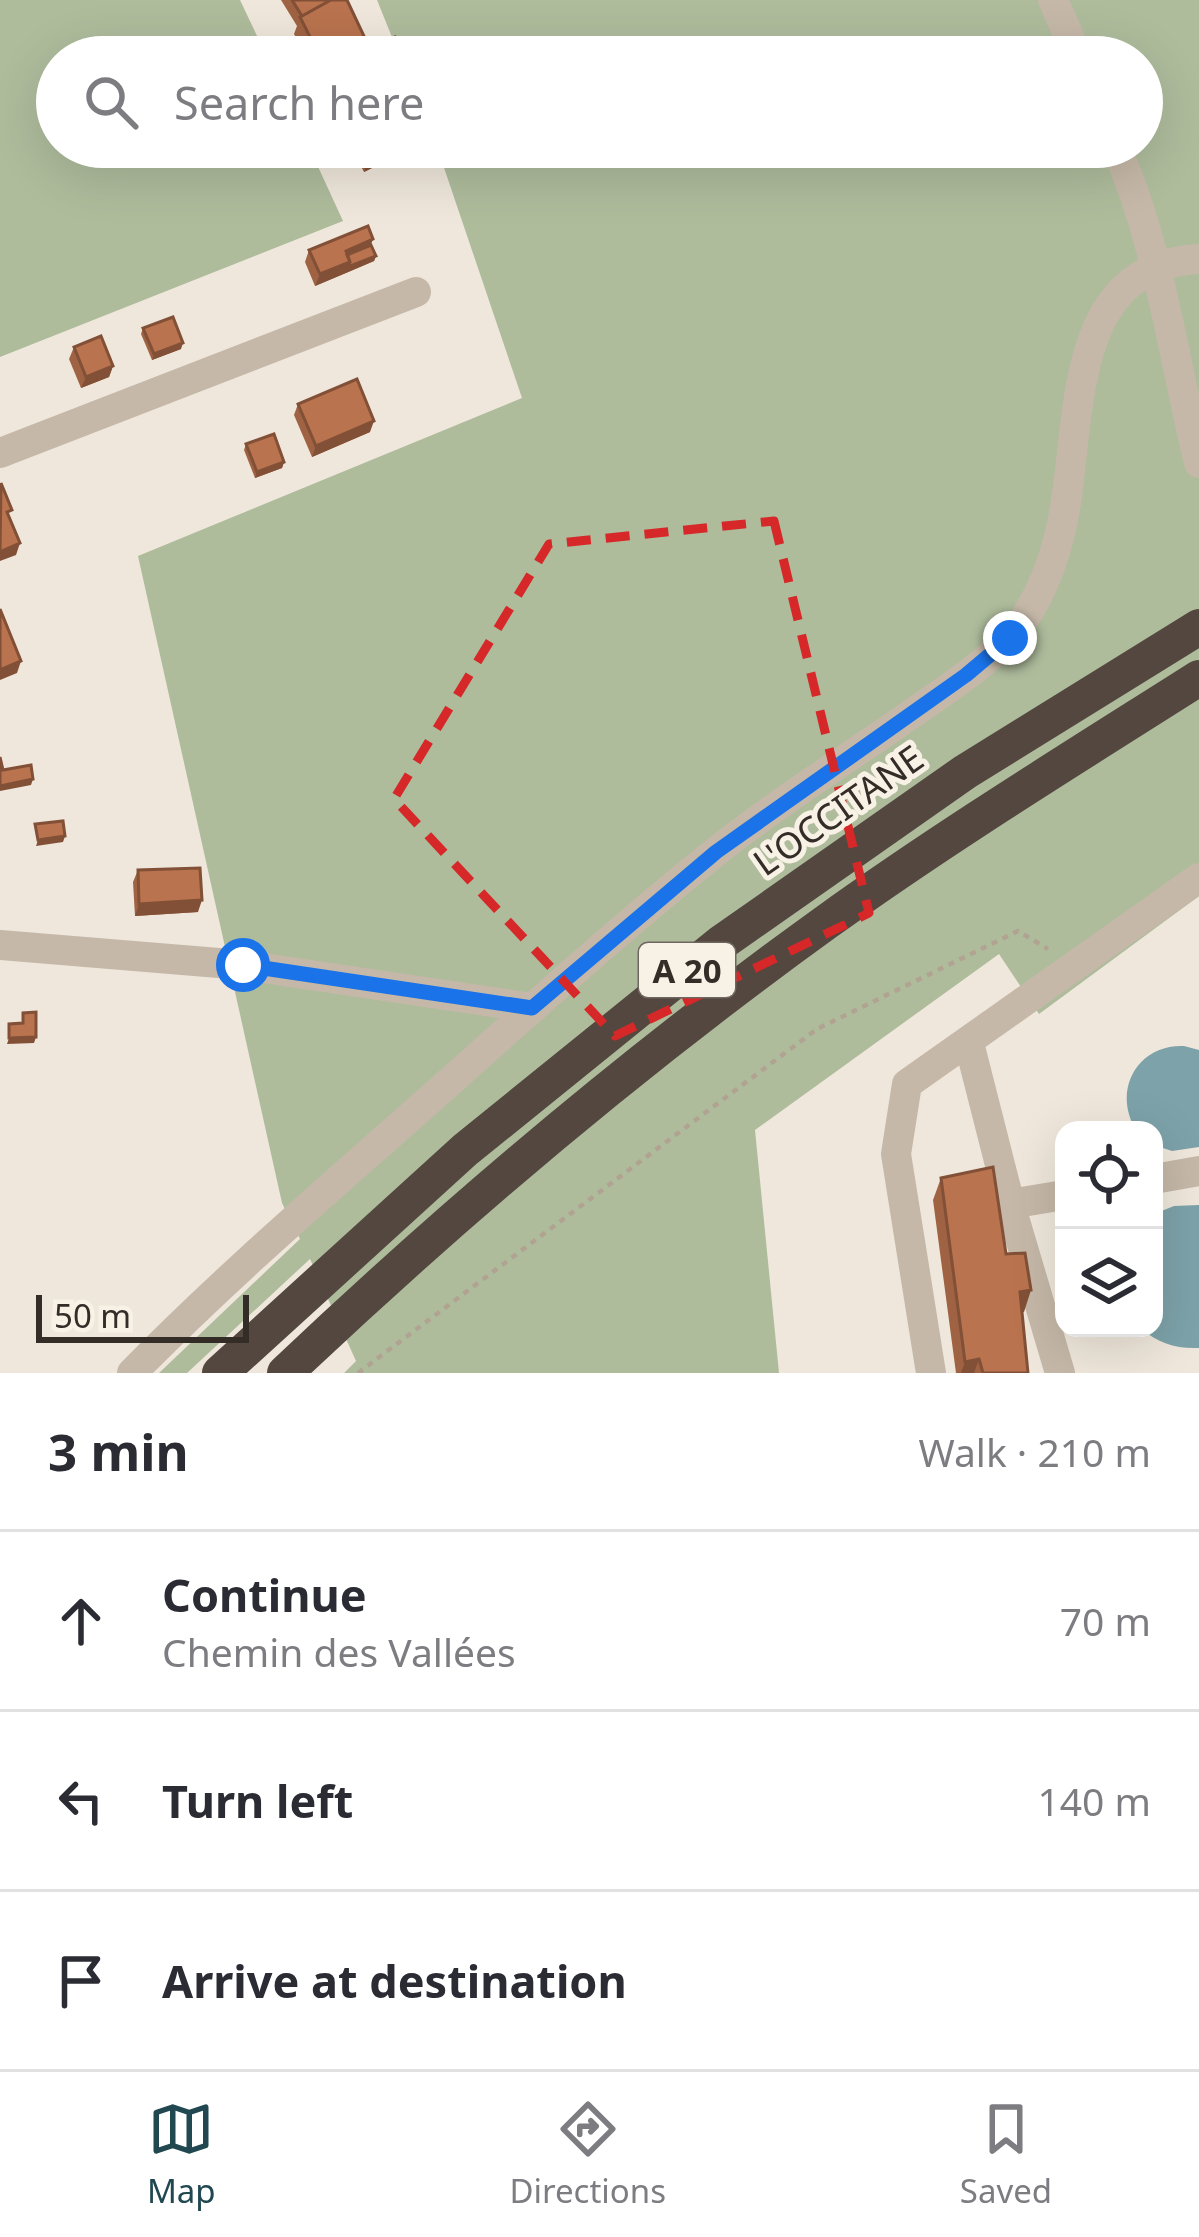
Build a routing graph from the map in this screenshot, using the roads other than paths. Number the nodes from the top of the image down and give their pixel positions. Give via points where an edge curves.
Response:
1 (1053, 0) edge
2 (1069, 36) edge
3 (1124, 168) edge
4 (1199, 260) edge
5 (1158, 265) junction
6 (416, 292) dead end
7 (0, 453) edge
8 (1199, 463) edge
9 (1199, 627) edge
10 (1199, 678) edge
11 (1199, 878) edge
12 (0, 945) edge
13 (532, 1008) junction
14 (969, 1043) junction
15 (1199, 1171) edge
16 (1163, 1177) edge
17 (1055, 1196) edge
18 (1010, 1204) junction
19 (132, 1373) edge
20 (220, 1373) edge
21 (285, 1373) edge
22 (932, 1373) edge
23 (1060, 1373) edge

1 - 2 street
3 - 5 street
4 - 5 street
5 - 8 street
5 - 13 street via 1120,290 1092,336 1060,535 1041,590 1010,638 716,852
6 - 7 street
9 - 20 highway, L'OCCITANE / A 20 via 965,772 721,943 465,1150
10 - 21 highway, A 20 via 824,924 512,1170
11 - 14 street
12 - 13 street via 243,965
13 - 19 street
14 - 18 street
14 - 22 street via 907,1084 896,1154
15 - 16 street
17 - 18 street
18 - 23 street

